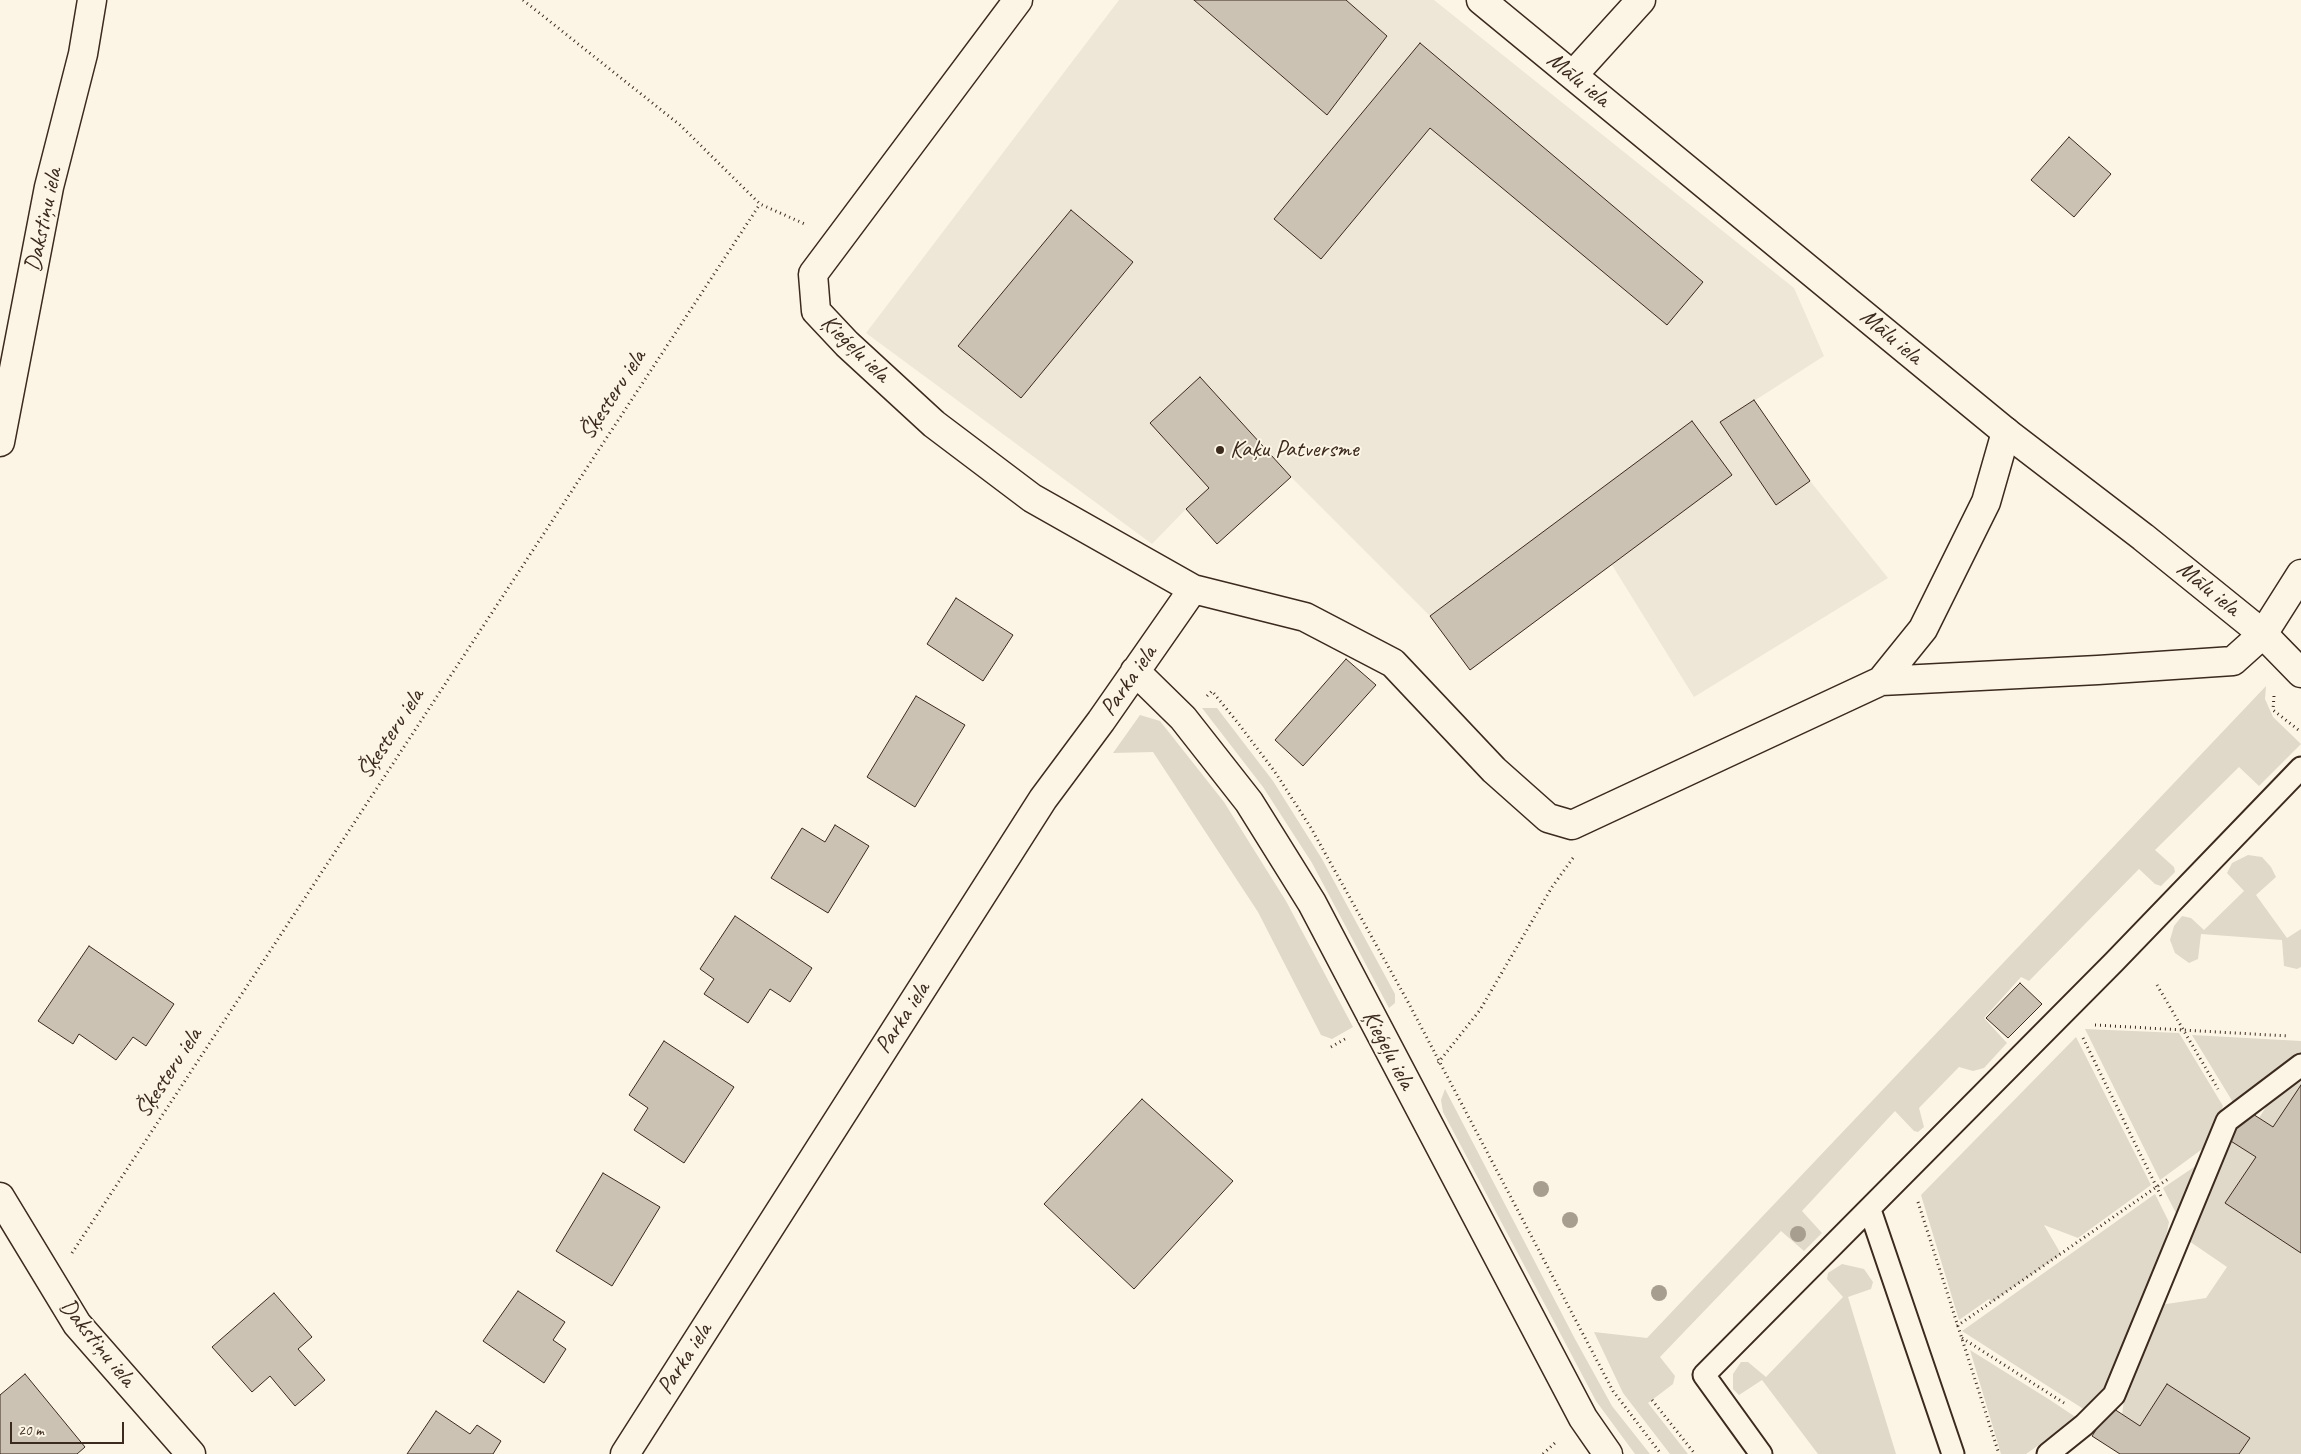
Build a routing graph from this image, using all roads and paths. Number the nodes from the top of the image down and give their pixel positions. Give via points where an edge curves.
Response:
1 (92, 0) edge
2 (523, 0) edge
3 (1018, 0) edge
4 (1481, 0) edge
5 (1640, 0) edge
6 (1573, 75) junction
7 (760, 204) junction
8 (840, 240) junction
9 (2006, 432) junction
10 (0, 442) edge
11 (2301, 574) edge
12 (1193, 589) junction
13 (2263, 634) junction
14 (1135, 671) junction
15 (2301, 673) edge
16 (1881, 681) junction
17 (2301, 768) edge
18 (1575, 855) dead end
19 (2157, 986) dead end
20 (2068, 1008) junction
21 (2078, 1029) junction
22 (2183, 1030) junction
23 (2291, 1036) dead end
24 (2301, 1065) edge
25 (1405, 1082) junction
26 (2234, 1116) junction
27 (2172, 1177) dead end
28 (2157, 1187) junction
29 (1915, 1194) dead end
30 (0, 1198) edge
31 (1870, 1210) junction
32 (2180, 1233) junction
33 (52, 1284) junction
34 (1958, 1326) junction
35 (1962, 1338) junction
36 (1652, 1400) dead end
37 (2090, 1420) junction
38 (191, 1454) edge
39 (625, 1454) edge
40 (1608, 1454) edge
41 (1696, 1454) edge
42 (1761, 1454) edge
43 (1953, 1454) edge
44 (1999, 1454) edge
45 (2048, 1454) edge

1 - 10 street, Dakstiņu iela via 83,54 49,187
2 - 7 path via 680,125
3 - 8 street, Ķieģeļu iela
4 - 6 street, Mālu iela
5 - 6 street
6 - 9 street, Mālu iela
7 - 8 path
7 - 33 path, Šķesteru iela
8 - 12 street, Ķieģeļu iela via 813,274 816,312 847,344 934,424 1032,498
9 - 13 street, Mālu iela
9 - 16 street via 1986,502 1923,630
11 - 13 street
12 - 14 street, Parka iela
12 - 16 street, Ķieģeļu iela via 1305,617 1393,663 1501,776 1548,818 1572,825
13 - 15 street, Mālu iela
13 - 16 street via 2233,661
14 - 25 street, Ķieģeļu iela via 1183,718 1249,802 1312,903
14 - 39 street, Parka iela via 1043,799
17 - 20 lane
18 - 25 path via 1552,886 1480,1010 1439,1062
19 - 22 path
20 - 21 path
20 - 31 lane
21 - 22 path via 2085,1025
21 - 28 path
22 - 23 path
22 - 26 path
24 - 26 lane
25 - 40 street, Ķieģeļu iela via 1583,1418
26 - 32 lane via 2227,1120
27 - 28 path
28 - 32 path
28 - 34 path
29 - 34 path
30 - 33 street, Dakstiņu iela
31 - 42 lane via 1704,1375
31 - 43 lane
32 - 37 lane via 2114,1395
33 - 38 street, Dakstiņu iela via 77,1324
34 - 35 path
35 - 37 path
35 - 44 path
36 - 41 path
37 - 45 lane

